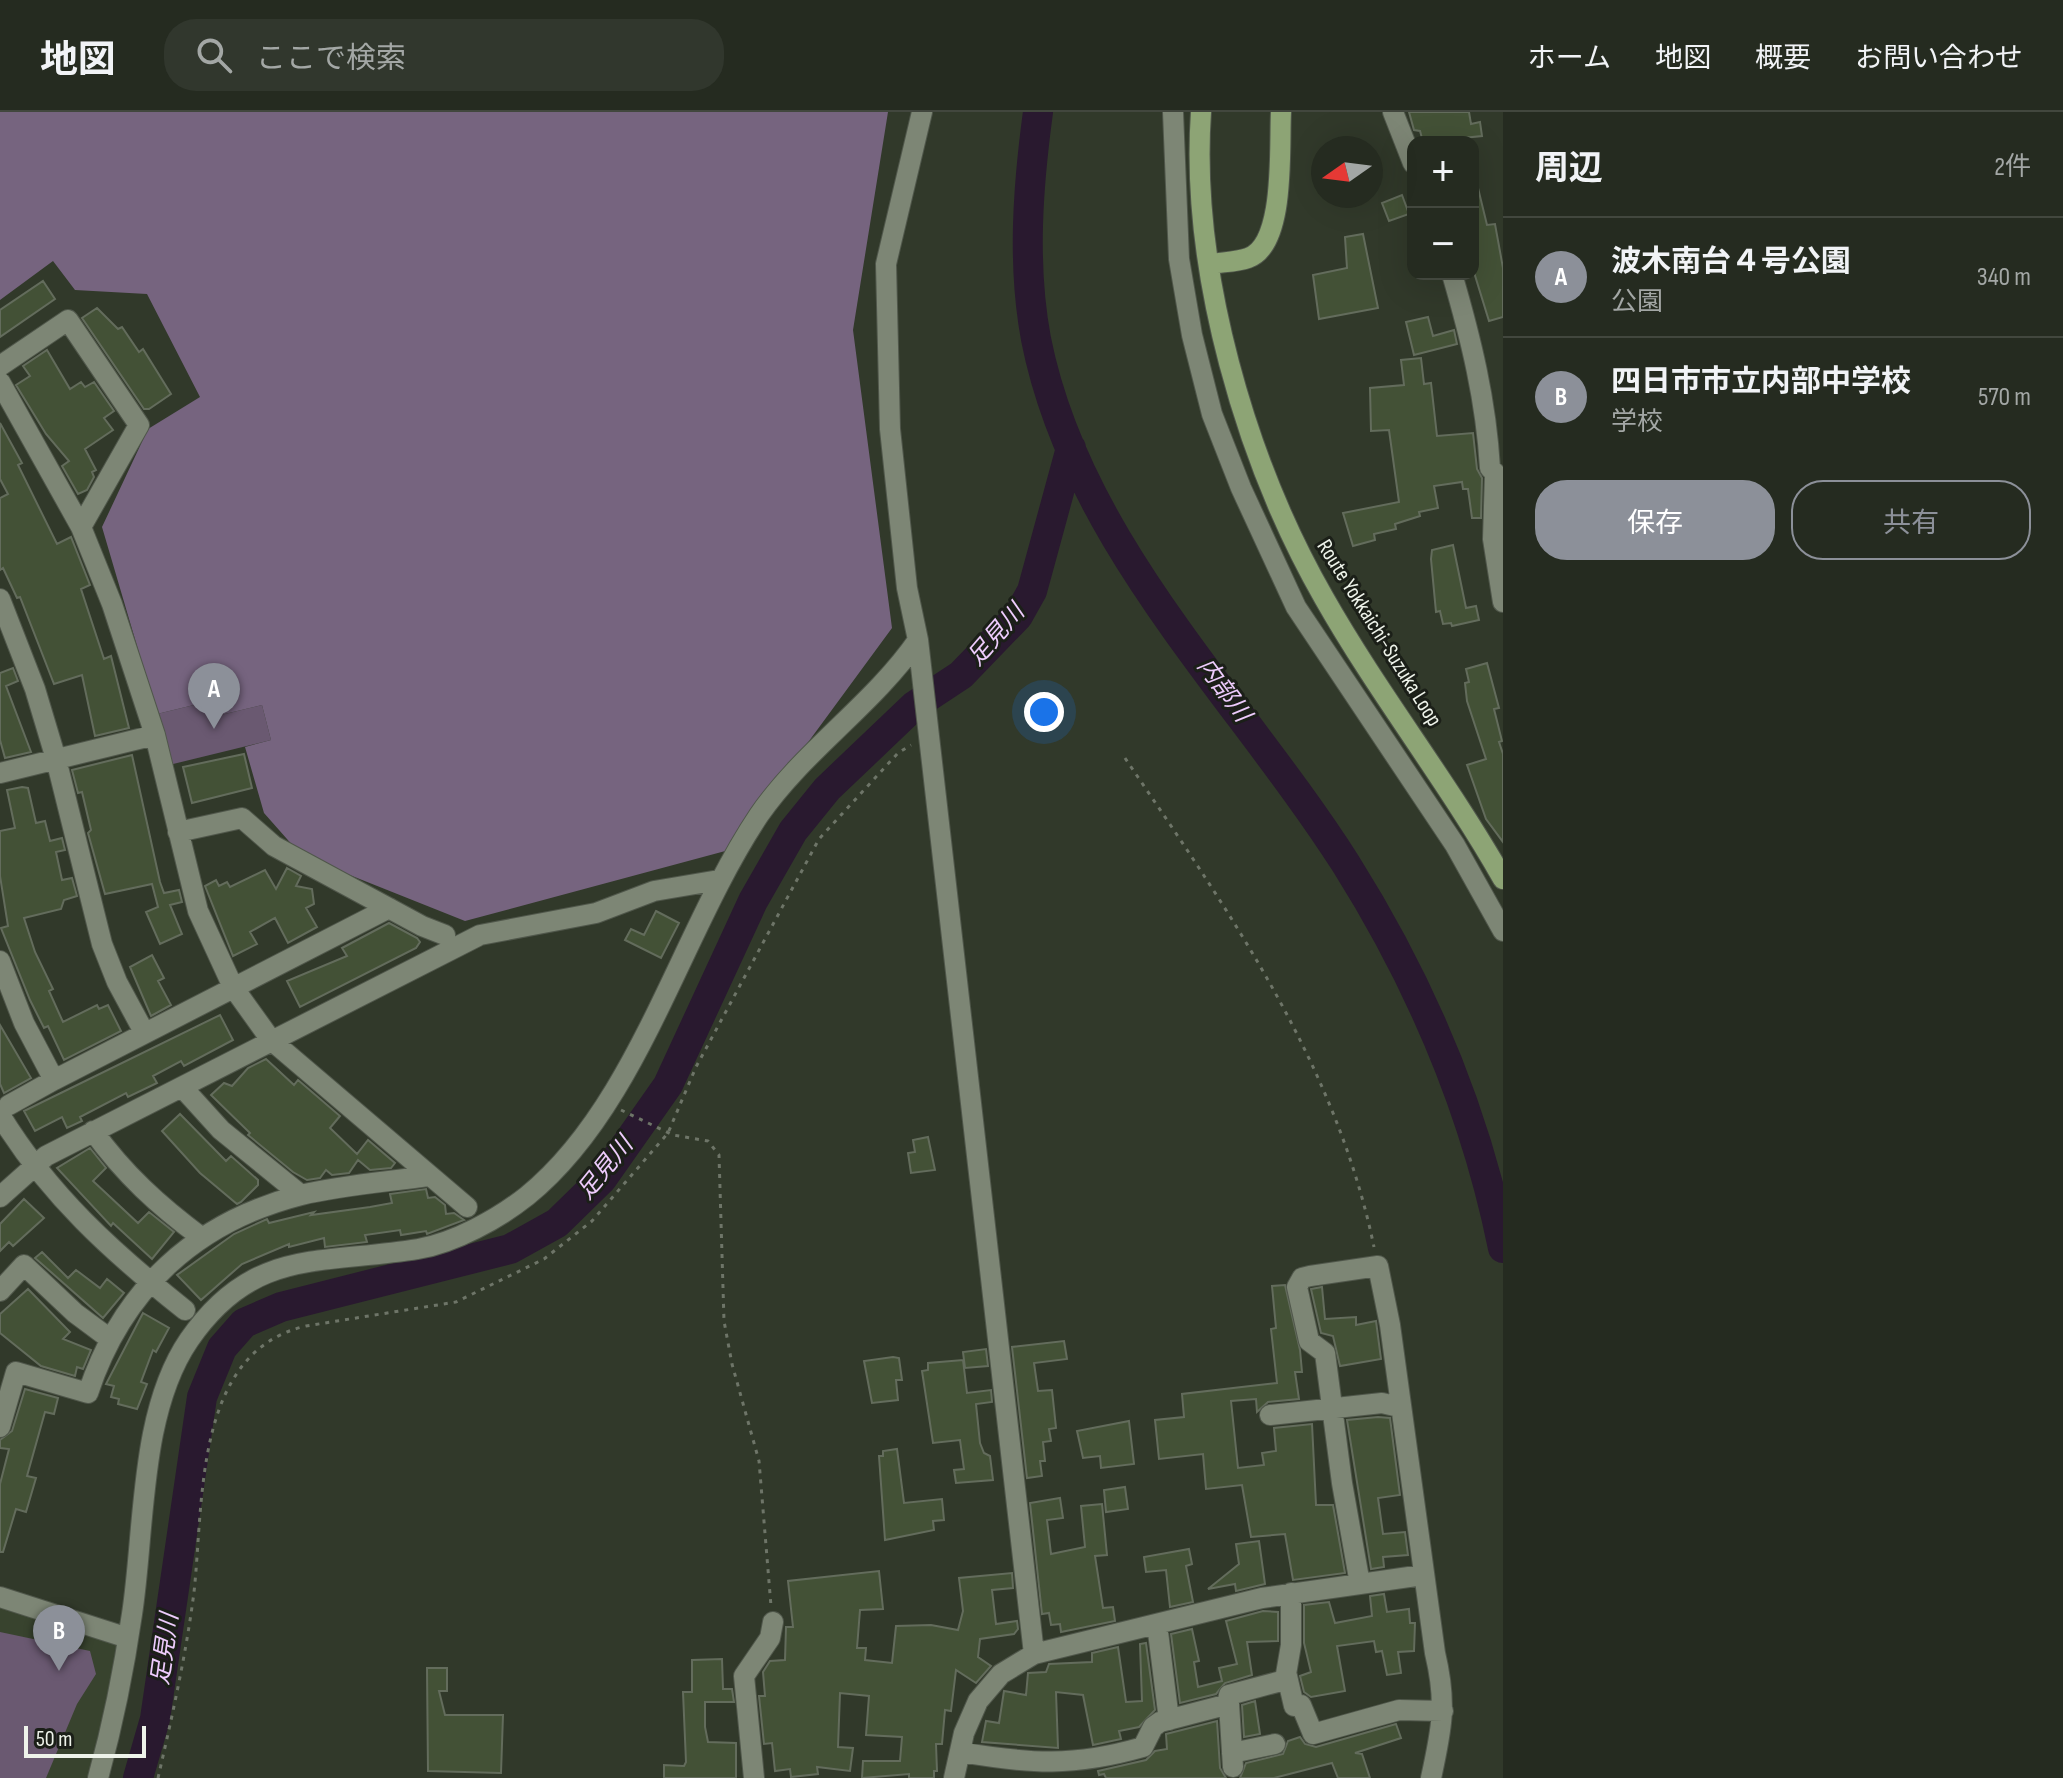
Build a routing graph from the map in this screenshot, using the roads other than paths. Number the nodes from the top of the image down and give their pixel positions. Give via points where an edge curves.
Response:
1 (922, 112) edge
2 (1173, 112) edge
3 (1201, 112) edge
4 (1281, 112) edge
5 (1393, 112) edge
6 (1407, 148) edge
7 (1211, 264) junction
8 (1454, 280) edge
9 (0, 366) edge
10 (0, 382) edge
11 (1499, 489) edge
12 (81, 527) junction
13 (0, 599) edge
14 (1503, 602) edge
15 (918, 645) junction
16 (155, 735) junction
17 (56, 759) junction
18 (0, 773) edge
19 (178, 832) junction
20 (1503, 879) edge
21 (719, 880) junction
22 (389, 908) junction
23 (1503, 931) edge
24 (445, 935) dead end
25 (0, 961) edge
26 (233, 987) junction
27 (144, 1032) junction
28 (271, 1040) junction
29 (54, 1080) junction
30 (182, 1087) junction
31 (5, 1110) edge
32 (93, 1131) junction
33 (33, 1165) junction
34 (428, 1176) junction
35 (301, 1195) junction
36 (0, 1197) edge
37 (467, 1207) dead end
38 (201, 1237) junction
39 (149, 1281) junction
40 (0, 1291) edge
41 (185, 1310) dead end
42 (110, 1339) junction
43 (1399, 1407) junction
44 (1333, 1409) junction
45 (1270, 1415) dead end
46 (0, 1427) edge
47 (1423, 1575) junction
48 (1360, 1584) junction
49 (1291, 1593) junction
50 (0, 1597) edge
51 (773, 1622) road end
52 (1157, 1624) junction
53 (128, 1638) junction
54 (1034, 1654) junction
55 (1287, 1676) junction
56 (1227, 1705) junction
57 (1443, 1711) junction
58 (1169, 1720) junction
59 (1275, 1744) dead end
60 (960, 1752) junction
61 (1097, 1769) edge
62 (98, 1778) edge
63 (754, 1778) edge
64 (954, 1778) edge
65 (1431, 1778) edge

1 - 15 street via 886,264 890,429
2 - 23 street via 1178,245 1192,335 1212,414 1241,488 1296,607 1455,845
3 - 7 main road, Route Yokkaichi-Suzuka Loop via 1203,205
4 - 7 main road via 1274,222 1267,243 1250,258
5 - 6 street
7 - 20 main road, Route Yokkaichi-Suzuka Loop via 1245,418 1291,536 1325,600 1461,805
8 - 11 street via 1479,373
9 - 12 street via 68,320 139,425
10 - 12 street
11 - 14 street via 1493,539
12 - 16 street
13 - 17 street
15 - 21 street via 761,812
15 - 54 street
16 - 17 street
16 - 19 street
17 - 18 street
17 - 27 street via 102,944
19 - 22 street via 242,818 274,846
19 - 26 street via 198,911
21 - 28 street via 654,891 596,913 480,935
21 - 53 street via 606,1104 559,1167 525,1198 422,1248 293,1263 264,1272 210,1311 185,1345 152,1437
22 - 24 street
22 - 26 street
25 - 29 street
26 - 27 street
26 - 28 street
27 - 29 street
28 - 30 street
28 - 34 street
29 - 31 street
30 - 32 street
30 - 35 street via 221,1130
31 - 33 street
32 - 33 street
32 - 38 street via 118,1166
33 - 36 street
33 - 39 street via 84,1225
34 - 35 street
34 - 37 street
35 - 38 street
38 - 39 street
39 - 41 street
39 - 42 street
40 - 42 street via 24,1265
42 - 46 street via 88,1393 16,1372
43 - 44 street via 1382,1403
43 - 44 street via 1378,1266 1298,1281 1306,1333 1325,1353
43 - 47 street
44 - 45 street
44 - 48 street
47 - 48 street
47 - 57 street
48 - 49 street
49 - 52 street
49 - 55 street
50 - 53 street
51 - 63 street via 770,1638 744,1676
52 - 54 street
52 - 58 street
53 - 62 street
54 - 60 street via 987,1688 972,1713
55 - 56 street via 1229,1695
55 - 57 street via 1294,1706 1301,1705 1313,1734 1399,1710
56 - 58 street
56 - 59 street via 1232,1760
57 - 65 street
58 - 61 street via 1153,1727 1143,1747
60 - 61 street
60 - 64 street

